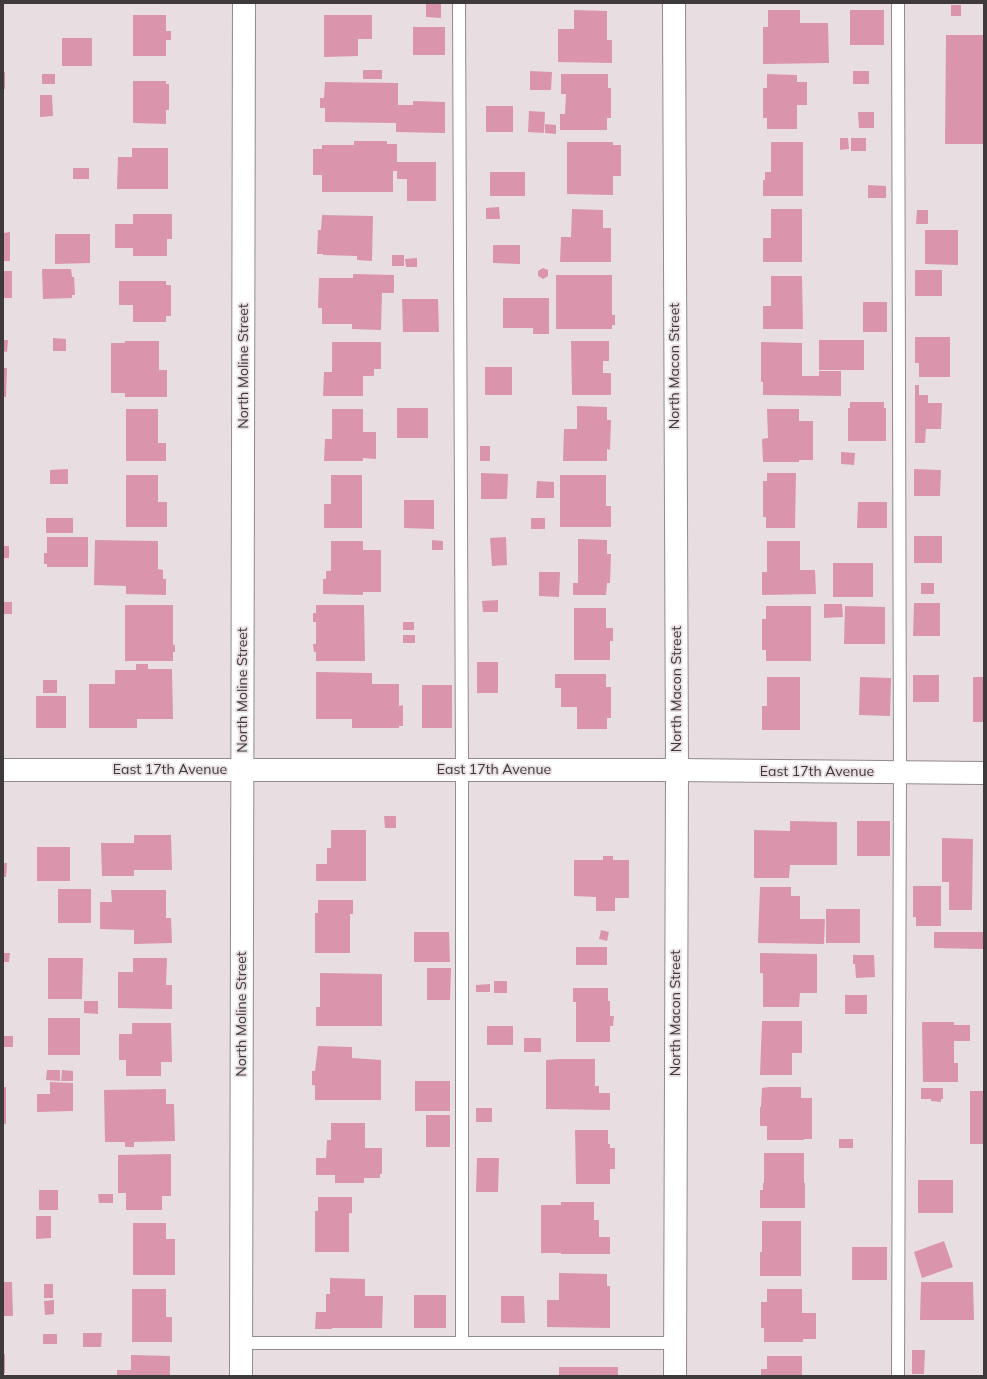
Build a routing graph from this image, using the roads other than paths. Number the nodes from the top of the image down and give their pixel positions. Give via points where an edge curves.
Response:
1 (244, 3) edge
2 (459, 3) edge
3 (674, 3) edge
4 (898, 3) edge
5 (3, 770) edge
6 (243, 770) junction
7 (462, 770) junction
8 (677, 770) junction
9 (900, 772) junction
10 (984, 773) edge
11 (675, 1342) junction
12 (462, 1343) junction
13 (241, 1344) junction
14 (241, 1376) edge
15 (675, 1376) edge
16 (898, 1376) edge

1 - 6 street, North Moline Street
2 - 7 lane
3 - 8 street, North Macon Street
4 - 9 lane
5 - 6 street, East 17th Avenue
6 - 7 street, East 17th Avenue
6 - 13 street, North Moline Street
7 - 8 street, East 17th Avenue
7 - 12 lane
8 - 9 street, East 17th Avenue
8 - 11 street, North Macon Street
9 - 10 street, East 17th Avenue
9 - 16 lane
11 - 12 lane
11 - 15 street, North Macon Street
12 - 13 lane
13 - 14 street, North Moline Street

